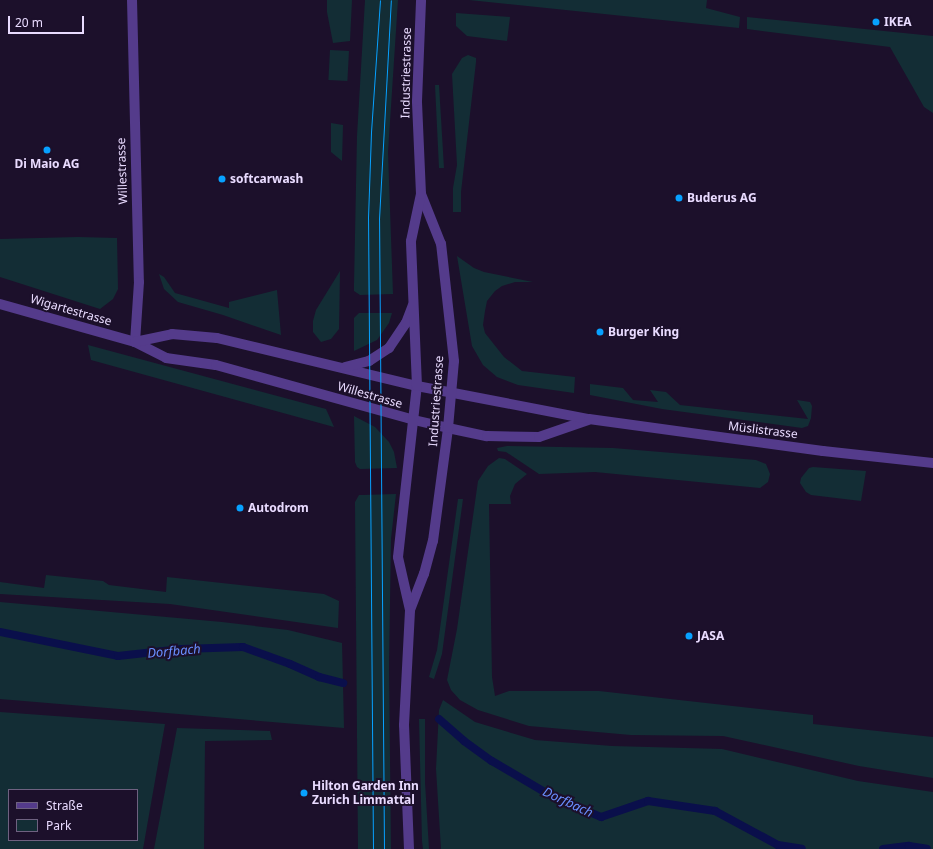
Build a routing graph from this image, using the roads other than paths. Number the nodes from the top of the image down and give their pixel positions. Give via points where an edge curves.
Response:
1 (132, 0) edge
2 (421, 0) edge
3 (421, 194) junction
4 (414, 301) junction
5 (0, 304) edge
6 (135, 342) junction
7 (339, 368) junction
8 (417, 386) junction
9 (452, 392) junction
10 (589, 419) junction
11 (414, 420) junction
12 (448, 428) junction
13 (933, 463) edge
14 (410, 610) junction
15 (409, 849) edge

1 - 6 street, Willestrasse via 139,282
2 - 3 street, Industriestrasse via 417,100
3 - 4 street, Industriestrasse via 411,241
3 - 9 street, Industriestrasse via 441,244 454,361
4 - 7 street via 402,330 385,351 369,361
4 - 8 street, Industriestrasse
5 - 6 street, Wigartestrasse
6 - 7 street, Willestrasse via 172,334 217,338
6 - 11 street, Willestrasse via 166,358 216,366
7 - 8 street, Willestrasse
8 - 9 street, Müslistrasse
8 - 11 street, Industriestrasse
9 - 10 street, Müslistrasse via 497,403
9 - 12 street, Industriestrasse
10 - 12 street, Müslistrasse via 539,437 487,436
10 - 13 street, Müslistrasse
11 - 12 street, Müslistrasse
11 - 14 street, Industriestrasse via 398,557
12 - 14 street, Industriestrasse via 433,541
14 - 15 street, Industriestrasse via 404,725

